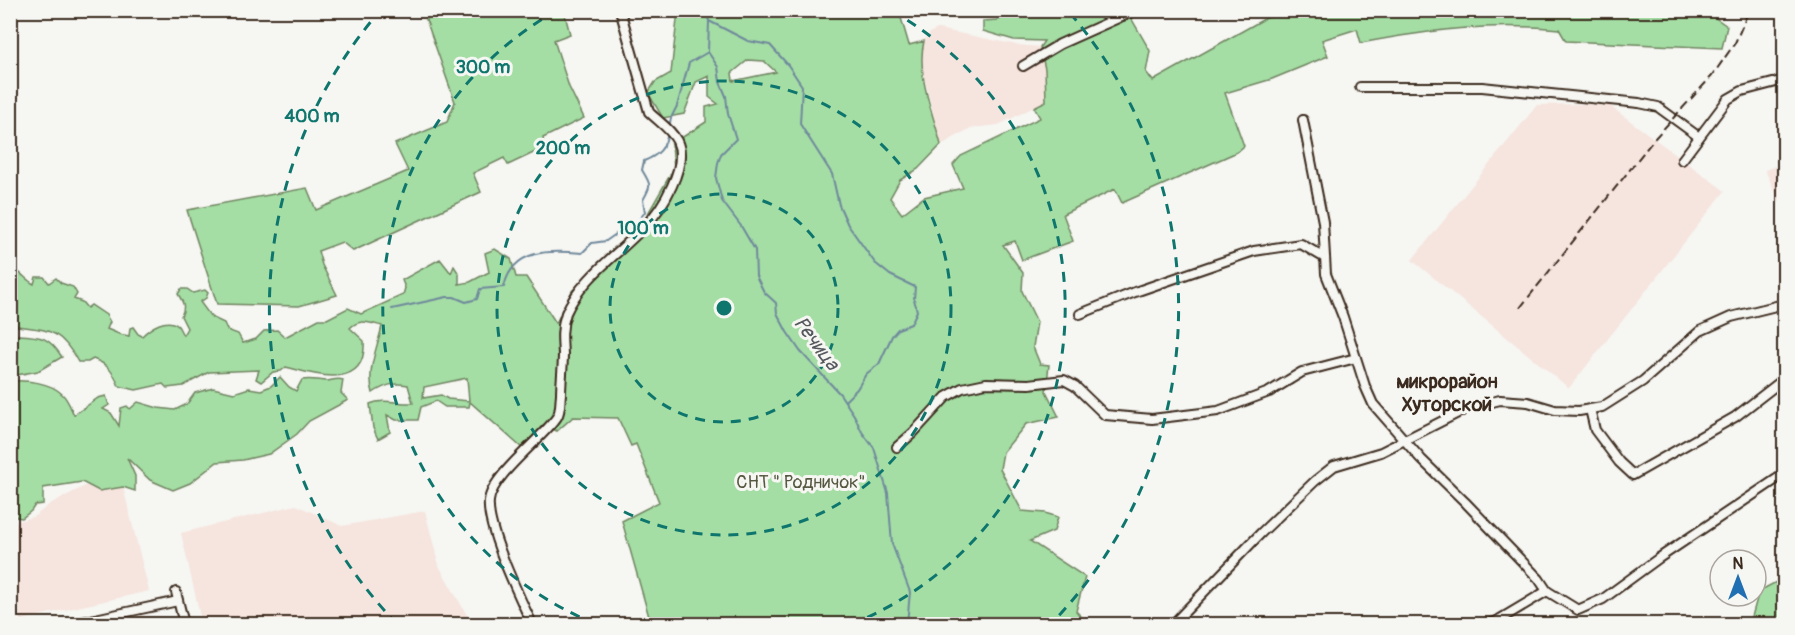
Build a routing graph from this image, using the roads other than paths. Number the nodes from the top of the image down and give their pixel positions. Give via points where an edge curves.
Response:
1 (620, 10) edge
2 (1136, 10) edge
3 (1023, 66) dead end
4 (1785, 80) edge
5 (1360, 87) dead end
6 (1303, 120) dead end
7 (1699, 137) junction
8 (1682, 160) dead end
9 (1325, 258) junction
10 (1785, 304) edge
11 (1080, 314) dead end
12 (1356, 358) junction
13 (1785, 379) edge
14 (1590, 409) junction
15 (1405, 439) junction
16 (897, 447) dead end
17 (1785, 474) edge
18 (176, 591) dead end
19 (1547, 591) junction
20 (178, 601) junction
21 (72, 624) edge
22 (184, 624) edge
23 (532, 624) edge
24 (1173, 624) edge
25 (1486, 624) edge

1 - 23 street via 649,112 670,129 681,158 677,175 647,225 596,272 567,312 561,328 558,415 498,482 489,498 491,521 505,563
2 - 3 street via 1060,44
4 - 7 street via 1742,91 1728,99
5 - 7 street via 1482,87 1639,103 1658,107
6 - 9 street via 1323,222
7 - 8 street
9 - 11 street via 1301,244 1254,251
9 - 12 street via 1326,274
10 - 14 street via 1731,316 1700,331 1643,381 1602,407
12 - 15 street via 1373,404
12 - 16 street via 1302,372 1269,392 1218,411 1152,419 1105,415 1065,380 986,383 962,388 946,397
13 - 14 street via 1735,417 1633,475 1595,430
14 - 15 street via 1555,410 1528,402 1500,400 1468,408
15 - 19 street
15 - 24 street via 1381,452 1334,466 1315,481
17 - 19 street via 1603,600 1578,610
18 - 20 street
19 - 25 street
20 - 21 street
20 - 22 street

